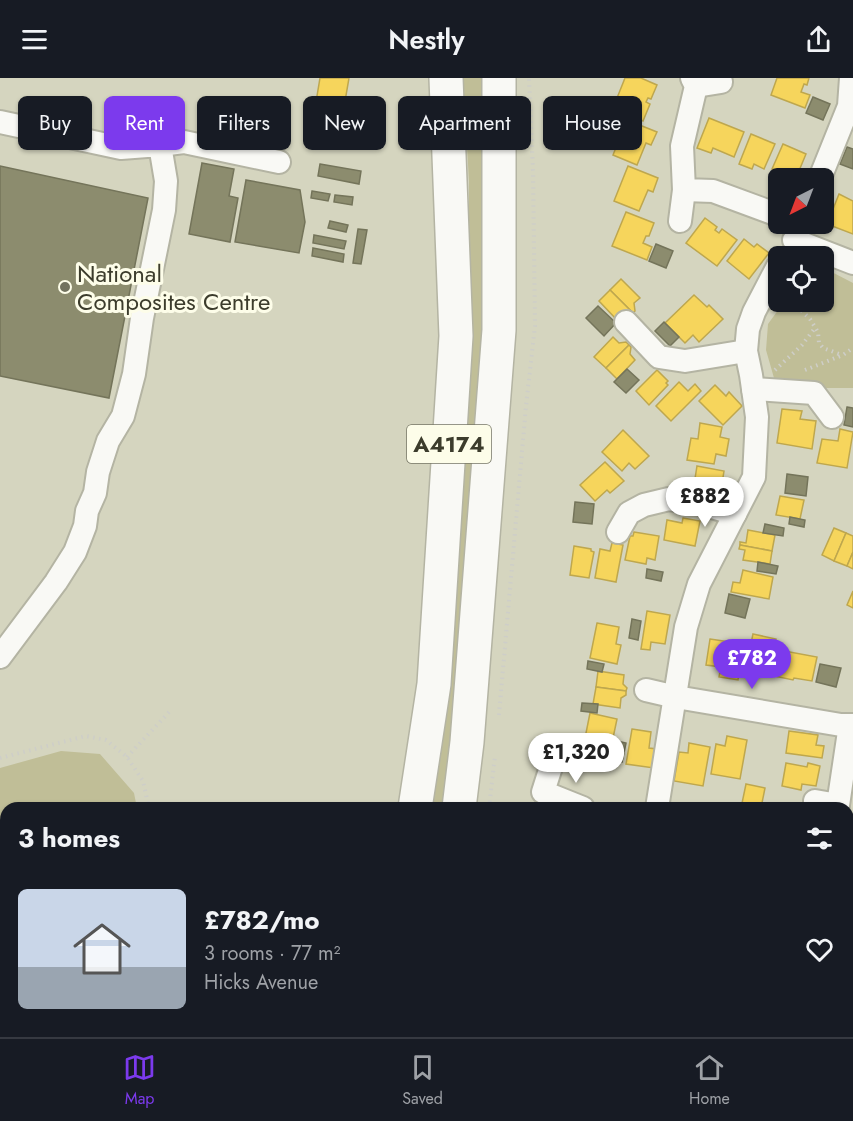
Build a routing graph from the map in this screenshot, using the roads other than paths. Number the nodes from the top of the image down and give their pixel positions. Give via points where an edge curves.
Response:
1 (446, 78) edge
2 (499, 78) edge
3 (851, 78) edge
4 (694, 82) edge
5 (721, 82) dead end
6 (0, 122) edge
7 (185, 142) edge
8 (104, 144) edge
9 (161, 150) edge
10 (279, 162) dead end
11 (824, 168) edge
12 (684, 190) junction
13 (768, 211) edge
14 (680, 221) dead end
15 (793, 240) edge
16 (853, 263) edge
17 (768, 285) edge
18 (626, 322) dead end
19 (746, 351) junction
20 (753, 389) junction
21 (832, 417) dead end
22 (735, 513) junction
23 (618, 532) dead end
24 (0, 657) edge
25 (646, 690) dead end
26 (676, 697) junction
27 (852, 725) edge
28 (551, 767) dead end
29 (815, 801) dead end
30 (416, 802) edge
31 (460, 802) edge
32 (568, 802) edge
33 (658, 802) edge
34 (821, 802) edge
35 (845, 802) edge

1 - 30 highway, A4174 via 456,336 434,684
2 - 31 highway, A4174 via 499,330
3 - 11 street via 849,106
4 - 5 street
4 - 12 street via 682,146
6 - 8 street
7 - 10 street
9 - 24 street via 166,181 164,210 123,416 108,441 75,552
12 - 13 street via 714,191
12 - 14 street
15 - 16 street
17 - 19 street via 748,329
18 - 19 street via 659,357 685,361
19 - 20 street
20 - 21 street via 814,393
20 - 22 street via 758,417 754,477
22 - 23 street via 669,500 629,513
22 - 26 street via 699,584 686,627
25 - 26 street
26 - 27 street
26 - 33 street
27 - 35 street
28 - 32 street via 543,792
29 - 34 street

